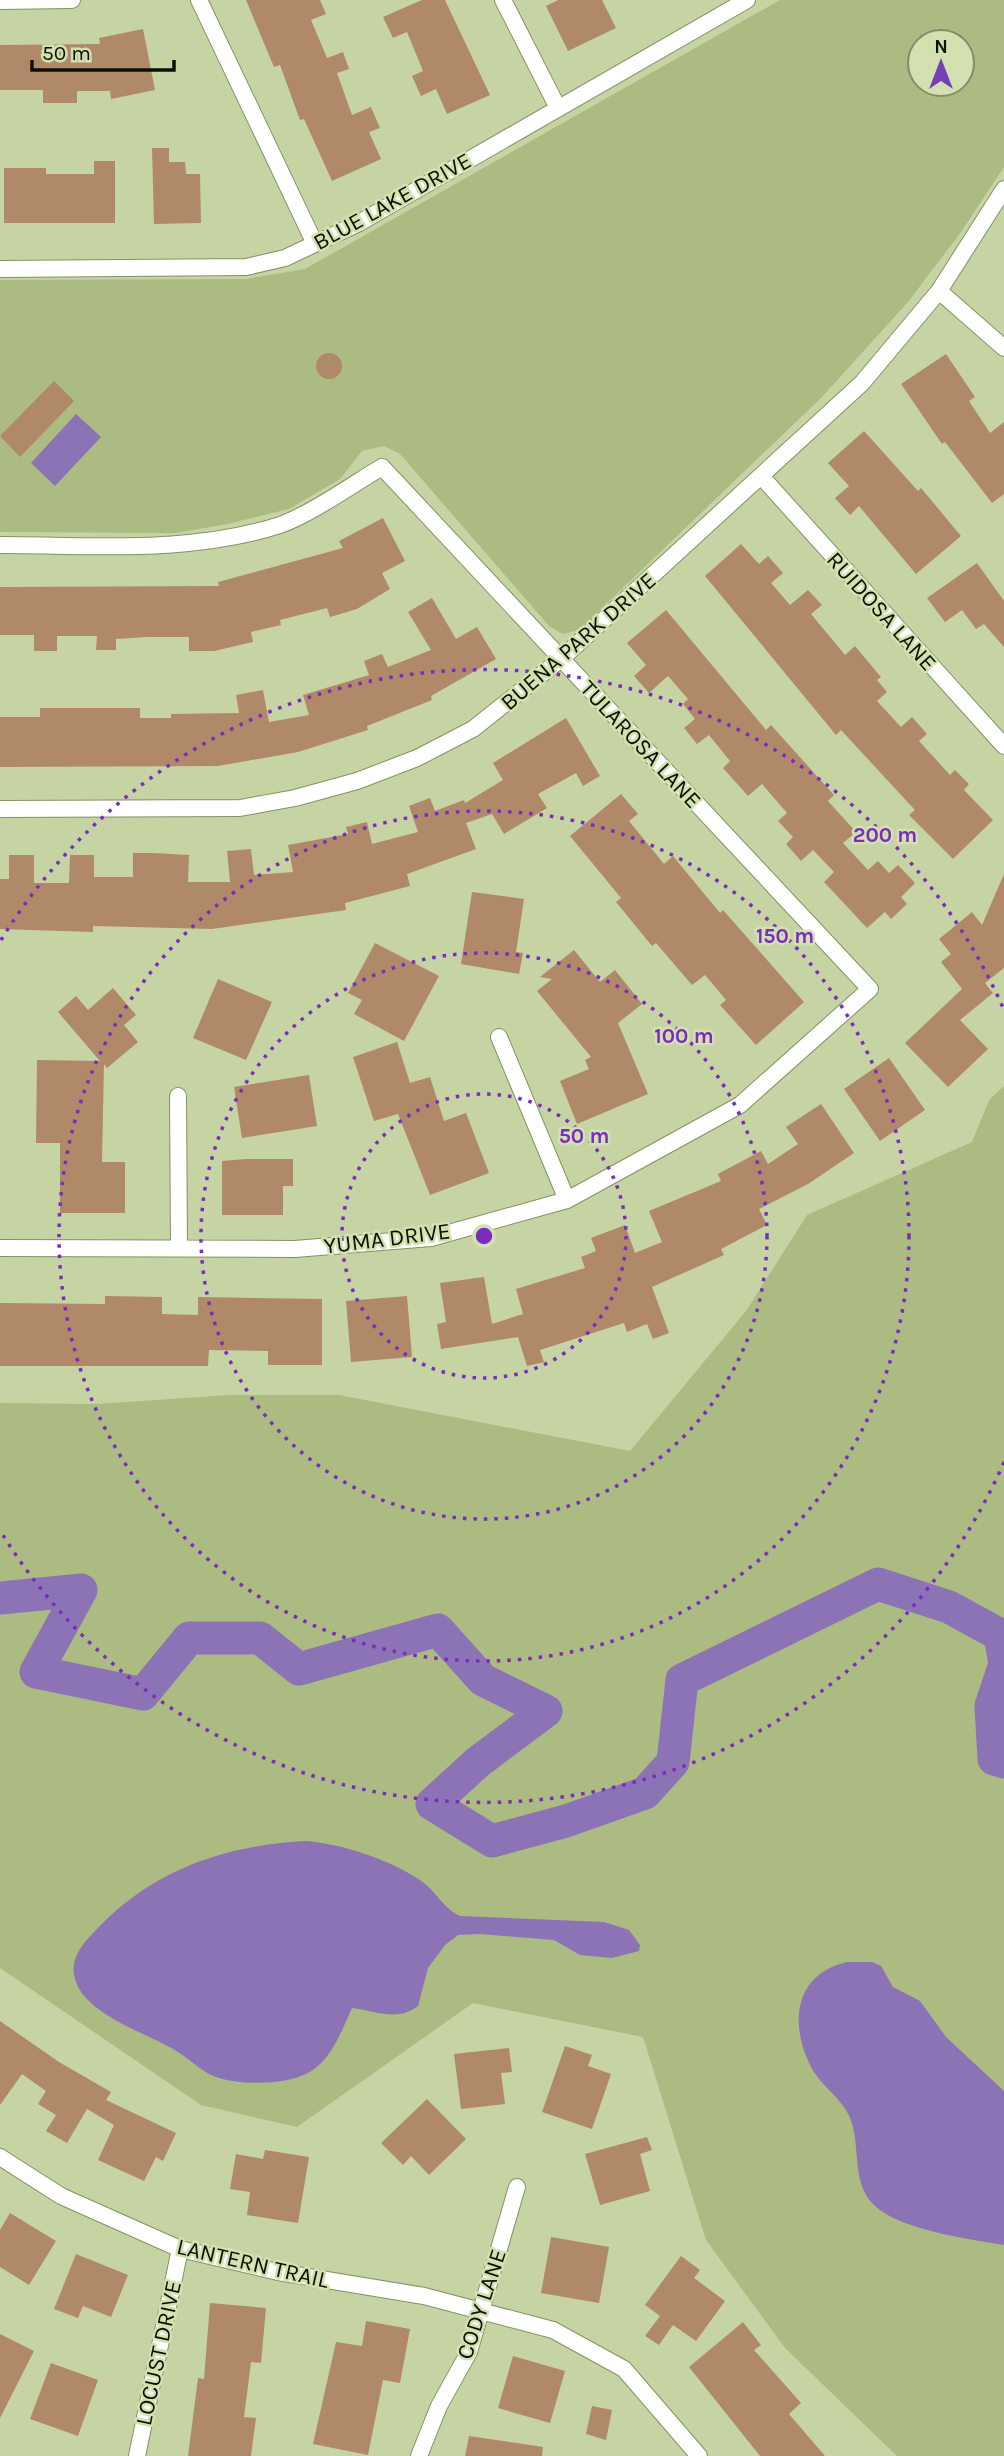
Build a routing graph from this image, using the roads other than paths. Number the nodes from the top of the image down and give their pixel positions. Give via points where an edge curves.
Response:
1 (72, 0) edge
2 (199, 0) edge
3 (503, 0) edge
4 (747, 0) edge
5 (0, 1) edge
6 (558, 108) junction
7 (1004, 189) edge
8 (315, 244) junction
9 (0, 269) edge
10 (939, 290) junction
11 (1004, 348) edge
12 (761, 476) junction
13 (0, 545) edge
14 (561, 659) junction
15 (1004, 746) edge
16 (0, 809) edge
17 (870, 989) joint
18 (499, 1037) dead end
19 (178, 1097) dead end
20 (567, 1200) junction
21 (0, 1248) edge
22 (179, 1248) junction
23 (0, 2157) edge
24 (517, 2187) dead end
25 (180, 2249) junction
26 (483, 2311) junction
27 (137, 2456) edge
28 (419, 2456) edge
29 (699, 2456) edge

1 - 5 street
2 - 8 street
3 - 6 street
4 - 6 street, BLUE LAKE DRIVE
6 - 8 street, BLUE LAKE DRIVE
7 - 10 street, BUENA PARK DRIVE
8 - 9 street, BLUE LAKE DRIVE via 285,258 246,267
10 - 11 street
10 - 12 street, BUENA PARK DRIVE via 862,383
12 - 14 street, BUENA PARK DRIVE
12 - 15 street, RUIDOSA LANE
13 - 14 street, TULAROSA LANE via 183,544 236,537 283,524 383,467
14 - 16 street, BUENA PARK DRIVE via 519,696 451,741 369,776 295,798 240,808
14 - 17 street, TULAROSA LANE
17 - 20 street, YUMA DRIVE via 740,1105
18 - 20 street
19 - 22 street
20 - 22 street, YUMA DRIVE via 431,1238 295,1249
21 - 22 street, YUMA DRIVE
23 - 25 street, LANTERN TRAIL via 61,2196
24 - 26 street, CODY LANE
25 - 26 street, LANTERN TRAIL
25 - 27 street, LOCUST DRIVE
26 - 28 street, CODY LANE via 469,2352 439,2406
26 - 29 street, LANTERN TRAIL via 553,2330 624,2369

